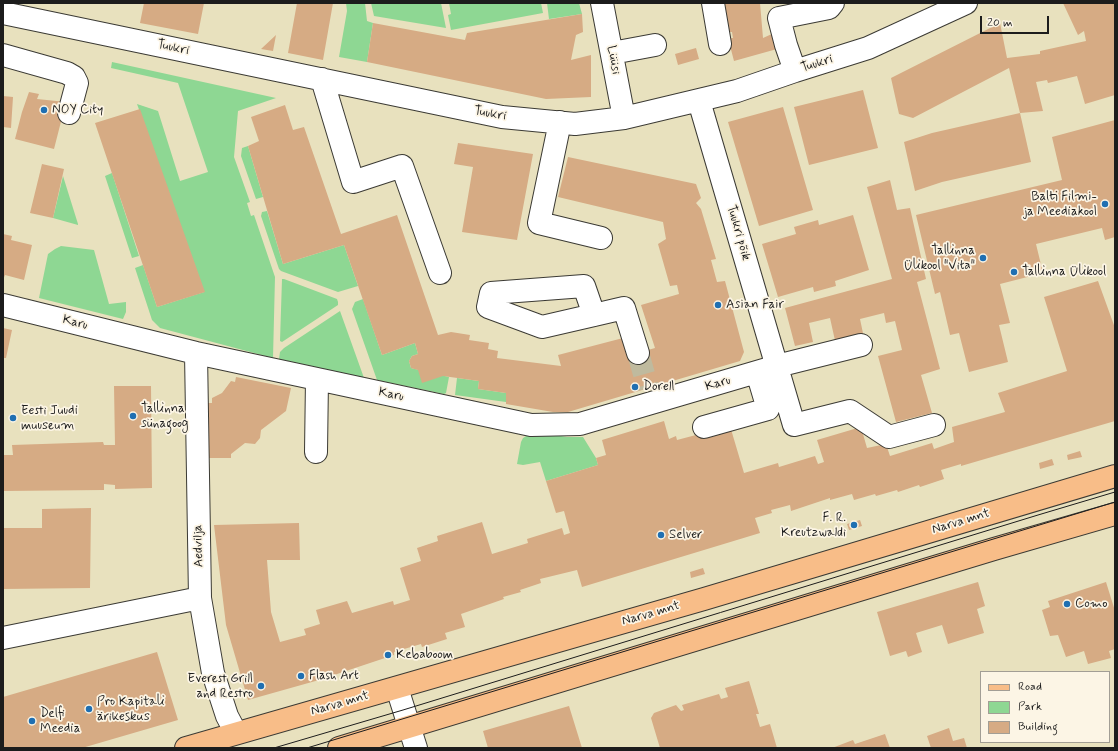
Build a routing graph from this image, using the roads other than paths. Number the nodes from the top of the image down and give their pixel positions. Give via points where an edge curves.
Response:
1 (602, 3) edge
2 (713, 3) edge
3 (833, 3) edge
4 (966, 3) edge
5 (942, 8) edge
6 (778, 10) edge
7 (3, 14) edge
8 (720, 44) dead end
9 (655, 45) dead end
10 (612, 53) junction
11 (3, 55) edge
12 (795, 71) junction
13 (322, 80) junction
14 (699, 101) junction
15 (68, 113) dead end
16 (624, 118) junction
17 (560, 122) junction
18 (601, 238) dead end
19 (440, 273) dead end
20 (3, 305) edge
21 (594, 315) dead end
22 (861, 345) dead end
23 (196, 353) junction
24 (638, 353) tunnel mouth
25 (767, 369) junction
26 (317, 379) junction
27 (934, 425) dead end
28 (704, 427) dead end
29 (316, 452) dead end
30 (1115, 476) edge
31 (1115, 514) edge
32 (200, 598) junction
33 (3, 638) edge
34 (397, 688) junction
35 (409, 727) junction
36 (236, 733) junction
37 (186, 748) edge
38 (339, 748) edge
39 (416, 748) edge

1 - 10 street, Lüüsi
2 - 8 street
3 - 6 street via 828,8
4 - 5 street, Tuukri
5 - 12 street, Tuukri via 868,48
6 - 12 street
7 - 13 street, Tuukri
9 - 10 street
10 - 16 street, Lüüsi
11 - 15 street via 74,77 77,83
12 - 14 street, Tuukri
13 - 17 street, Tuukri via 502,118
13 - 19 street via 353,182 402,166
14 - 16 street, Tuukri
14 - 25 street, Tuukri põik
16 - 17 street, Tuukri via 575,124
17 - 18 street via 540,223
20 - 23 street, Karu
21 - 24 street via 624,308
22 - 25 street, Karu
23 - 26 street, Karu
23 - 32 street, Aedvilja
25 - 26 street, Karu via 651,395 580,424 531,425
25 - 27 street via 794,425 850,411 889,437
25 - 28 street via 768,409
26 - 29 street
30 - 34 main road, Narva mnt
31 - 35 main road
32 - 33 street
32 - 36 street, Aedvilja via 212,673 227,716
34 - 35 street
34 - 36 main road, Narva mnt
35 - 38 main road
35 - 39 street
36 - 37 main road, Narva mnt

